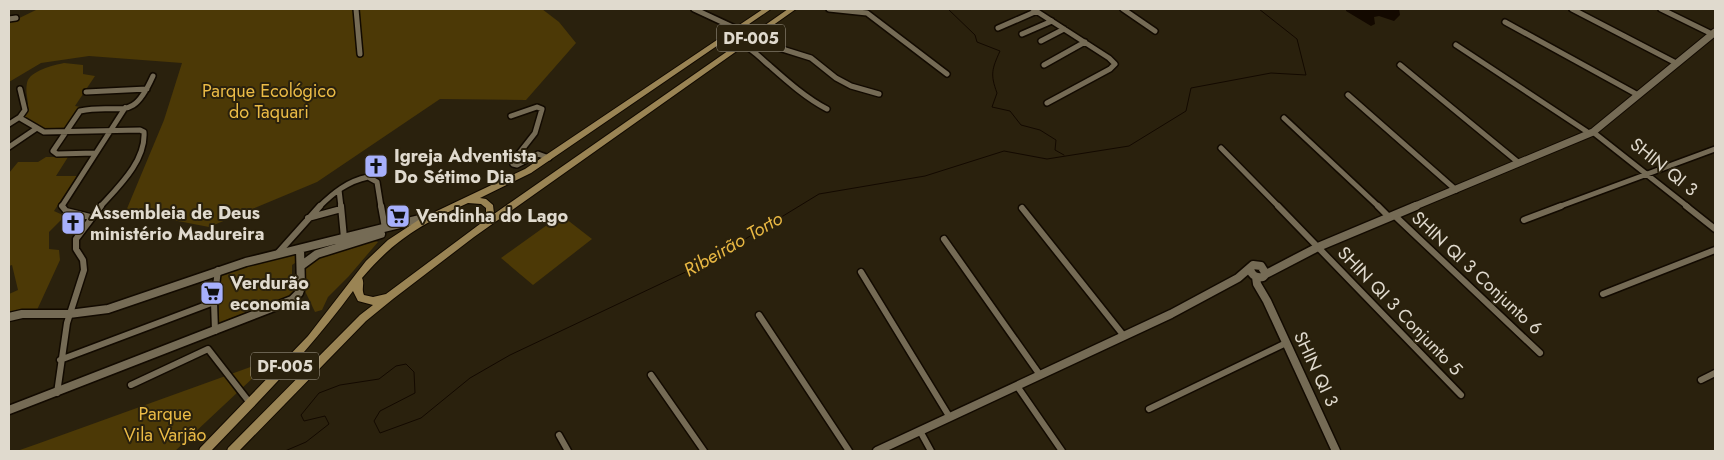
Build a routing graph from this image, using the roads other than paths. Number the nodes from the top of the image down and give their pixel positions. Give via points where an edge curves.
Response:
1 (356, 9) edge
2 (694, 9) edge
3 (767, 9) edge
4 (792, 9) edge
5 (829, 9) edge
6 (1123, 9) edge
7 (1572, 9) edge
8 (1661, 9) edge
9 (1035, 10) edge
10 (16, 18) dead end
11 (9, 19) edge
12 (1052, 21) junction
13 (1505, 22) dead end
14 (998, 28) dead end
15 (737, 29) junction
16 (1064, 29) junction
17 (1155, 31) dead end
18 (1714, 33) edge
19 (1022, 34) dead end
20 (750, 39) junction
21 (1041, 41) dead end
22 (1085, 42) junction
23 (742, 44) junction
24 (1456, 45) dead end
25 (360, 54) dead end
26 (1676, 64) junction
27 (1044, 65) dead end
28 (1400, 65) dead end
29 (678, 71) junction
30 (948, 74) dead end
31 (153, 76) dead end
32 (689, 82) junction
33 (20, 88) dead end
34 (147, 89) junction
35 (86, 92) dead end
36 (879, 94) dead end
37 (1638, 95) junction
38 (1348, 96) dead end
39 (1047, 103) dead end
40 (125, 108) junction
41 (826, 108) dead end
42 (512, 116) dead end
43 (20, 118) junction
44 (1284, 118) dead end
45 (9, 124) edge
46 (37, 128) junction
47 (110, 130) junction
48 (66, 132) junction
49 (1591, 132) junction
50 (9, 147) edge
51 (1221, 148) dead end
52 (1715, 149) edge
53 (95, 153) junction
54 (549, 158) junction
55 (1519, 162) junction
56 (1647, 175) junction
57 (339, 190) junction
58 (1456, 190) junction
59 (459, 204) junction
60 (1022, 208) dead end
61 (341, 209) junction
62 (1391, 216) junction
63 (90, 217) junction
64 (428, 217) junction
65 (306, 218) junction
66 (1524, 220) dead end
67 (1715, 229) edge
68 (381, 231) junction
69 (471, 235) junction
70 (344, 238) junction
71 (944, 239) dead end
72 (1318, 247) junction
73 (300, 248) junction
74 (1715, 250) edge
75 (278, 254) junction
76 (377, 254) junction
77 (1287, 262) junction
78 (302, 265) junction
79 (1262, 266) junction
80 (218, 270) junction
81 (861, 272) dead end
82 (1254, 274) junction
83 (1266, 275) junction
84 (360, 276) junction
85 (1603, 294) dead end
86 (390, 296) junction
87 (1267, 301) junction
88 (214, 302) junction
89 (69, 314) junction
90 (759, 315) dead end
91 (9, 317) edge
92 (215, 332) junction
93 (1124, 336) junction
94 (1286, 343) junction
95 (1540, 353) dead end
96 (60, 360) junction
97 (1715, 373) edge
98 (651, 375) dead end
99 (1040, 375) junction
100 (1701, 380) dead end
101 (131, 385) dead end
102 (1017, 386) junction
103 (57, 393) junction
104 (1461, 395) dead end
105 (250, 403) junction
106 (1149, 409) dead end
107 (9, 410) edge
108 (949, 416) junction
109 (920, 431) junction
110 (558, 435) dead end
111 (1333, 450) edge
112 (204, 451) edge
113 (232, 451) edge
114 (568, 451) edge
115 (704, 451) edge
116 (849, 451) edge
117 (876, 451) edge
118 (931, 451) edge
119 (1062, 451) edge

1 - 25 street
2 - 15 street
3 - 15 main road, DF-005
4 - 20 main road, DF-005
5 - 30 street via 867,13
6 - 17 street
7 - 26 street
8 - 18 street
9 - 12 street
9 - 14 street
10 - 11 street
12 - 16 street
12 - 19 street
13 - 37 street
15 - 29 main road, DF-005
16 - 21 street
16 - 22 street
18 - 26 street
20 - 23 main road, DF-005
20 - 36 street via 811,58 844,82
22 - 27 street
22 - 39 street via 1114,62 1114,67
23 - 32 main road, DF-005
23 - 41 street
24 - 49 street, SHIN QI 3
26 - 37 street
28 - 55 street
29 - 32 main road via 678,79
29 - 54 main road, DF-005
31 - 34 street
32 - 69 main road, DF-005
33 - 43 street via 26,105
34 - 35 street
34 - 40 street via 140,102
37 - 49 street
38 - 58 street
40 - 47 street
40 - 48 street via 83,110
42 - 54 street via 537,107 542,109 533,137 513,164 538,154
43 - 45 street
43 - 46 street
44 - 62 street, SHIN QI 3 Conjunto 6
46 - 48 street via 44,132
46 - 50 street
47 - 48 street
47 - 53 street
47 - 63 street via 140,130 144,132 146,141 138,161
48 - 53 street via 54,152
49 - 55 street
49 - 56 street, SHIN QI 3
51 - 72 street, SHIN QI 3 Conjunto 5
52 - 56 street
53 - 63 street via 62,206 66,211
54 - 59 main road, DF-005 via 499,187
55 - 58 street
56 - 66 street
56 - 67 street, SHIN QI 3
57 - 61 street
57 - 65 street
57 - 68 street via 358,178 368,176 375,179
58 - 62 street
59 - 64 main road, DF-005
59 - 69 main road via 478,201 490,207 490,216
60 - 93 street
61 - 65 street
61 - 70 street
62 - 72 street
62 - 95 street, SHIN QI 3 Conjunto 6
63 - 89 street via 74,245 84,269
64 - 68 street
64 - 76 main road, DF-005
65 - 75 street
68 - 70 street
68 - 76 street via 384,244
68 - 78 street via 317,254
69 - 86 main road, DF-005
70 - 73 street
71 - 99 street
72 - 77 street
72 - 104 street, SHIN QI 3 Conjunto 5
73 - 75 street
73 - 78 street
74 - 85 street
75 - 80 street
76 - 84 main road, DF-005
77 - 79 street
77 - 83 street
78 - 92 street via 302,287 295,297
79 - 82 street via 1256,265
79 - 83 street
80 - 88 street
80 - 89 street via 121,305
81 - 108 street
82 - 83 street
82 - 87 street, SHIN QI 3
82 - 93 street via 1238,278 1191,305
83 - 87 street, SHIN QI 3 via 1263,287
84 - 86 main road via 357,290 361,298 378,300
84 - 105 main road, DF-005 via 312,338
86 - 113 main road, DF-005 via 358,323
87 - 94 street, SHIN QI 3
88 - 92 street
88 - 96 street
89 - 91 street via 28,313
89 - 96 street
90 - 116 street
92 - 103 street
93 - 99 street
94 - 106 street
94 - 111 street, SHIN QI 3
96 - 103 street
97 - 100 street
98 - 115 street
99 - 102 street
101 - 105 street via 208,349
102 - 108 street
102 - 119 street
103 - 107 street
105 - 112 main road, DF-005
108 - 109 street
109 - 117 street
109 - 118 street
110 - 114 street

